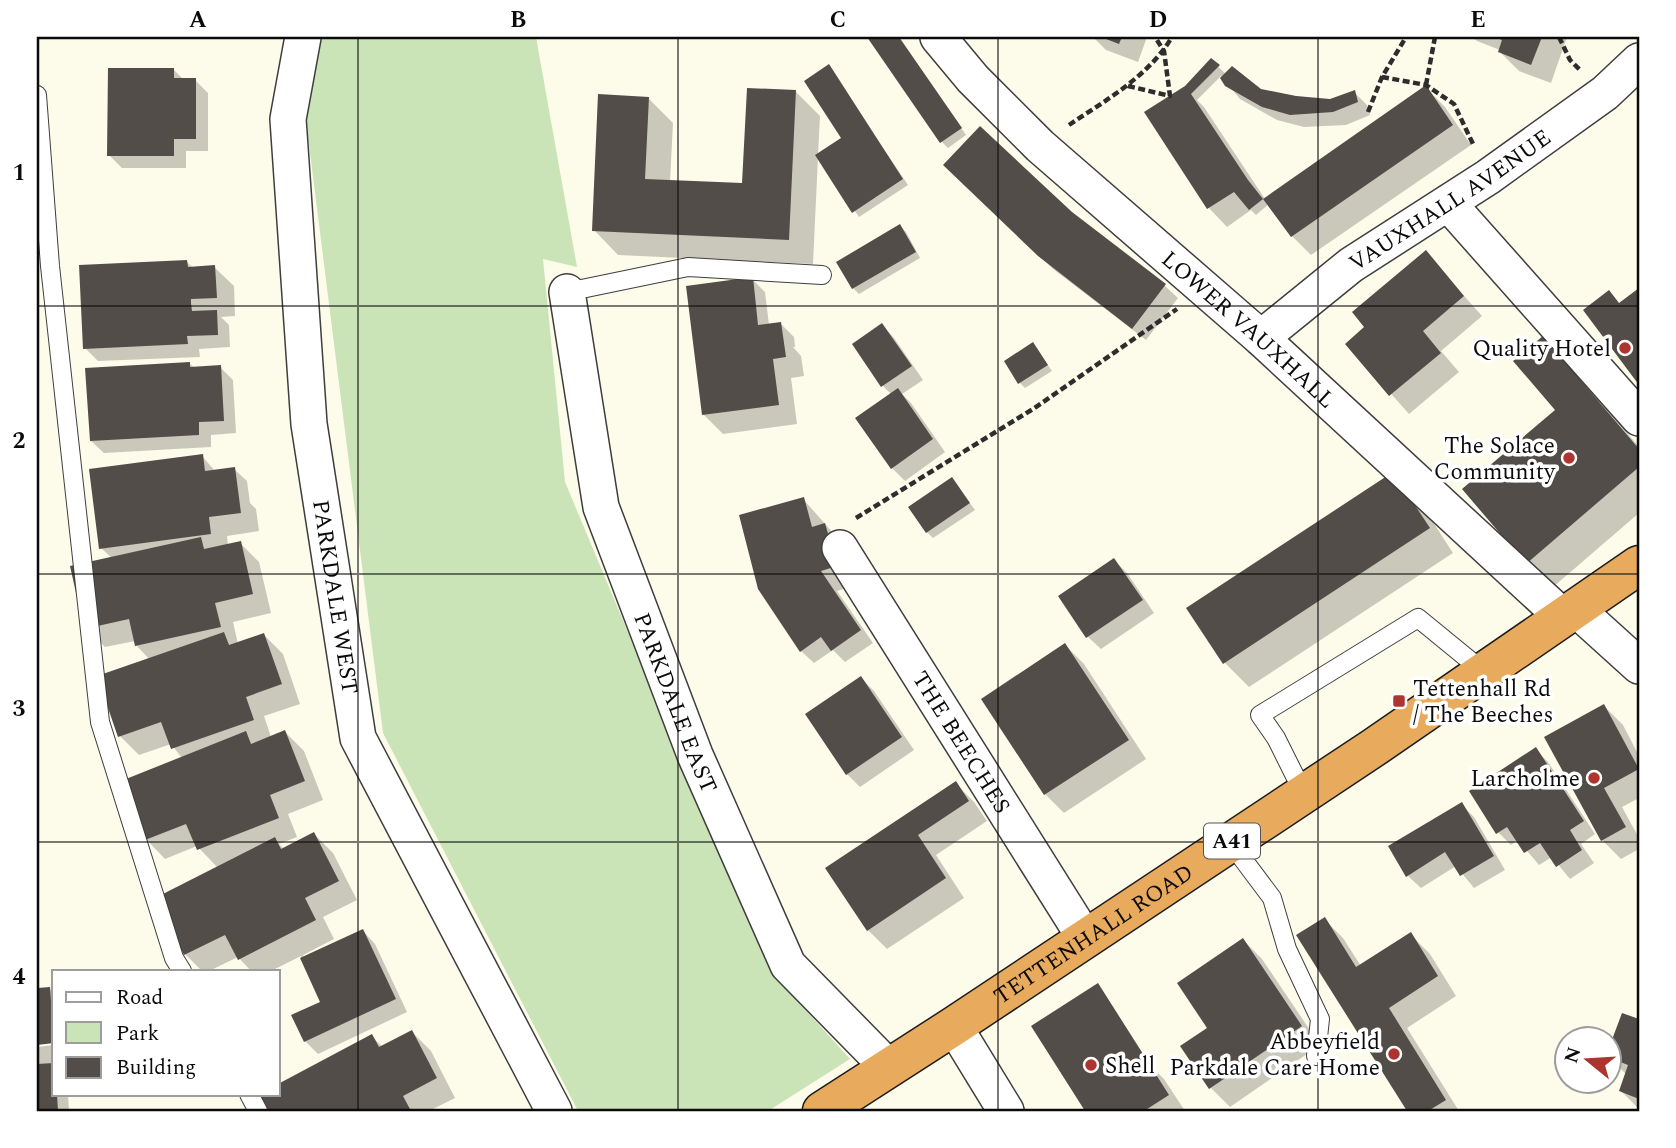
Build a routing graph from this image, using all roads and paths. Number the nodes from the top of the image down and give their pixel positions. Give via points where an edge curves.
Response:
1 (303, 37) edge
2 (938, 37) edge
3 (1154, 37) edge
4 (1172, 37) edge
5 (1406, 37) edge
6 (1436, 37) edge
7 (1164, 51) junction
8 (1639, 61) edge
9 (1382, 77) junction
10 (1426, 85) junction
11 (1128, 86) junction
12 (37, 94) edge
13 (1368, 112) dead end
14 (1040, 146) junction
15 (1488, 177) junction
16 (1448, 203) junction
17 (822, 275) dead end
18 (1202, 289) junction
19 (568, 292) joint
20 (1261, 338) junction
21 (1639, 418) edge
22 (840, 548) joint
23 (1639, 565) edge
24 (1570, 614) junction
25 (1639, 666) edge
26 (1484, 671) junction
27 (1304, 794) junction
28 (1230, 842) junction
29 (1085, 938) junction
30 (181, 970) edge
31 (954, 1026) junction
32 (1315, 1056) dead end
33 (888, 1067) junction
34 (554, 1111) edge
35 (822, 1111) edge
36 (1006, 1111) edge

1 - 34 street, PARKDALE WEST via 288,118 309,424 358,738
2 - 14 street, LOWER VAUXHALL
3 - 7 path
4 - 7 path
5 - 9 path
6 - 10 path
7 - 11 path
7 - 11 path via 1170,96
8 - 15 street, VAUXHALL AVENUE via 1605,93
9 - 10 path
9 - 13 path
10 - 15 path via 1454,104
11 - 14 path
12 - 30 lane via 50,265 100,722
14 - 18 street, LOWER VAUXHALL
15 - 16 street, VAUXHALL AVENUE
16 - 20 street, VAUXHALL AVENUE via 1350,265
16 - 21 street
17 - 19 lane via 688,267
18 - 20 street, LOWER VAUXHALL
18 - 22 path via 1033,409 858,516
19 - 33 street, PARKDALE EAST via 601,507 695,755 788,965
20 - 24 street, LOWER VAUXHALL
22 - 29 street, THE BEECHES
23 - 24 highway, TETTENHALL ROAD / A41
24 - 25 street, LOWER VAUXHALL
24 - 26 highway, TETTENHALL ROAD / A41
26 - 27 highway, TETTENHALL ROAD / A41
26 - 27 lane via 1418,618 1260,715
27 - 28 highway, TETTENHALL ROAD / A41
28 - 29 highway, TETTENHALL ROAD / A41
28 - 32 lane via 1272,898 1287,949 1321,1019
29 - 31 highway, TETTENHALL ROAD / A41
31 - 33 highway, TETTENHALL ROAD / A41
31 - 36 street
33 - 35 highway, TETTENHALL ROAD / A41

